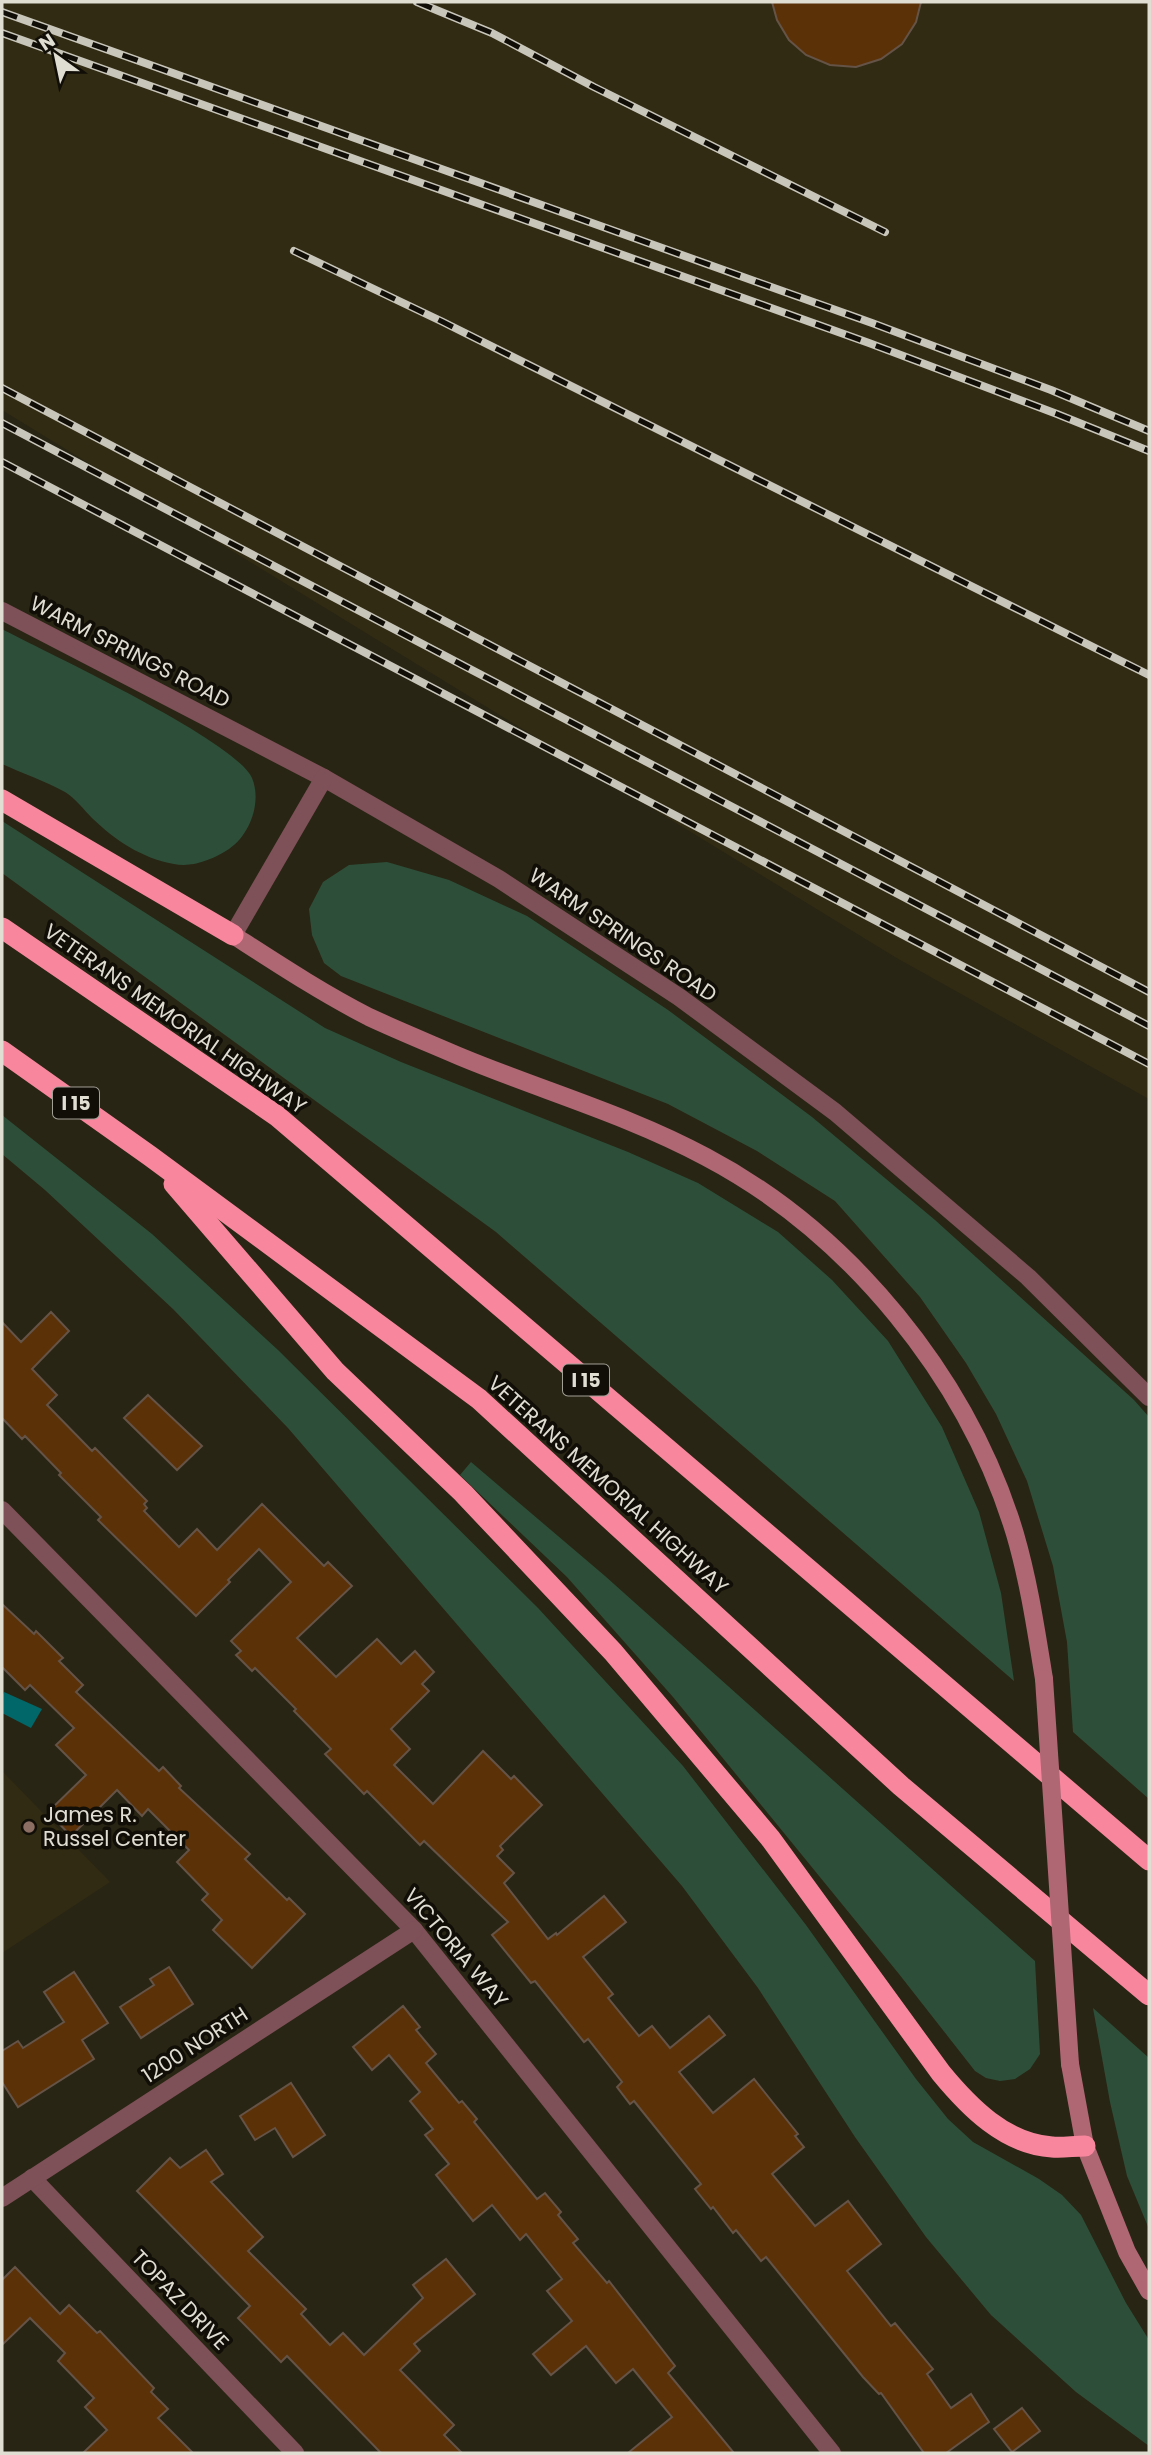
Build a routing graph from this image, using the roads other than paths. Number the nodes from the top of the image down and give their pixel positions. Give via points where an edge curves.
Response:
1 (2, 611) edge
2 (324, 778) junction
3 (2, 800) edge
4 (2, 929) edge
5 (233, 935) junction
6 (2, 1051) edge
7 (150, 1156) junction
8 (1149, 1397) edge
9 (2, 1510) edge
10 (1149, 1860) edge
11 (414, 1930) junction
12 (1149, 1995) edge
13 (1084, 2146) junction
14 (32, 2178) junction
15 (2, 2198) edge
16 (1149, 2291) edge
17 (295, 2453) edge
18 (832, 2453) edge

1 - 2 street, WARM SPRINGS ROAD
2 - 5 street
2 - 8 street, WARM SPRINGS ROAD via 521,894 678,997 835,1112 1028,1277
3 - 5 highway
4 - 10 highway, VETERANS MEMORIAL HIGHWAY / I 15 via 277,1116
5 - 13 main road, bridge via 370,1017 463,1058 640,1125 757,1185 844,1259 936,1366 968,1419 1015,1533 1032,1603 1044,1679 1070,2064
6 - 7 highway, VETERANS MEMORIAL HIGHWAY / I 15
7 - 12 highway, VETERANS MEMORIAL HIGHWAY / I 15 via 479,1399 901,1786
7 - 13 highway via 335,1371 463,1493 613,1652 770,1838 965,2101 996,2127 1024,2141 1050,2147
9 - 11 street, VICTORIA WAY
11 - 14 street, 1200 NORTH
11 - 18 street, VICTORIA WAY
13 - 16 main road via 1127,2252
14 - 15 street, 1200 NORTH
14 - 17 street, TOPAZ DRIVE

